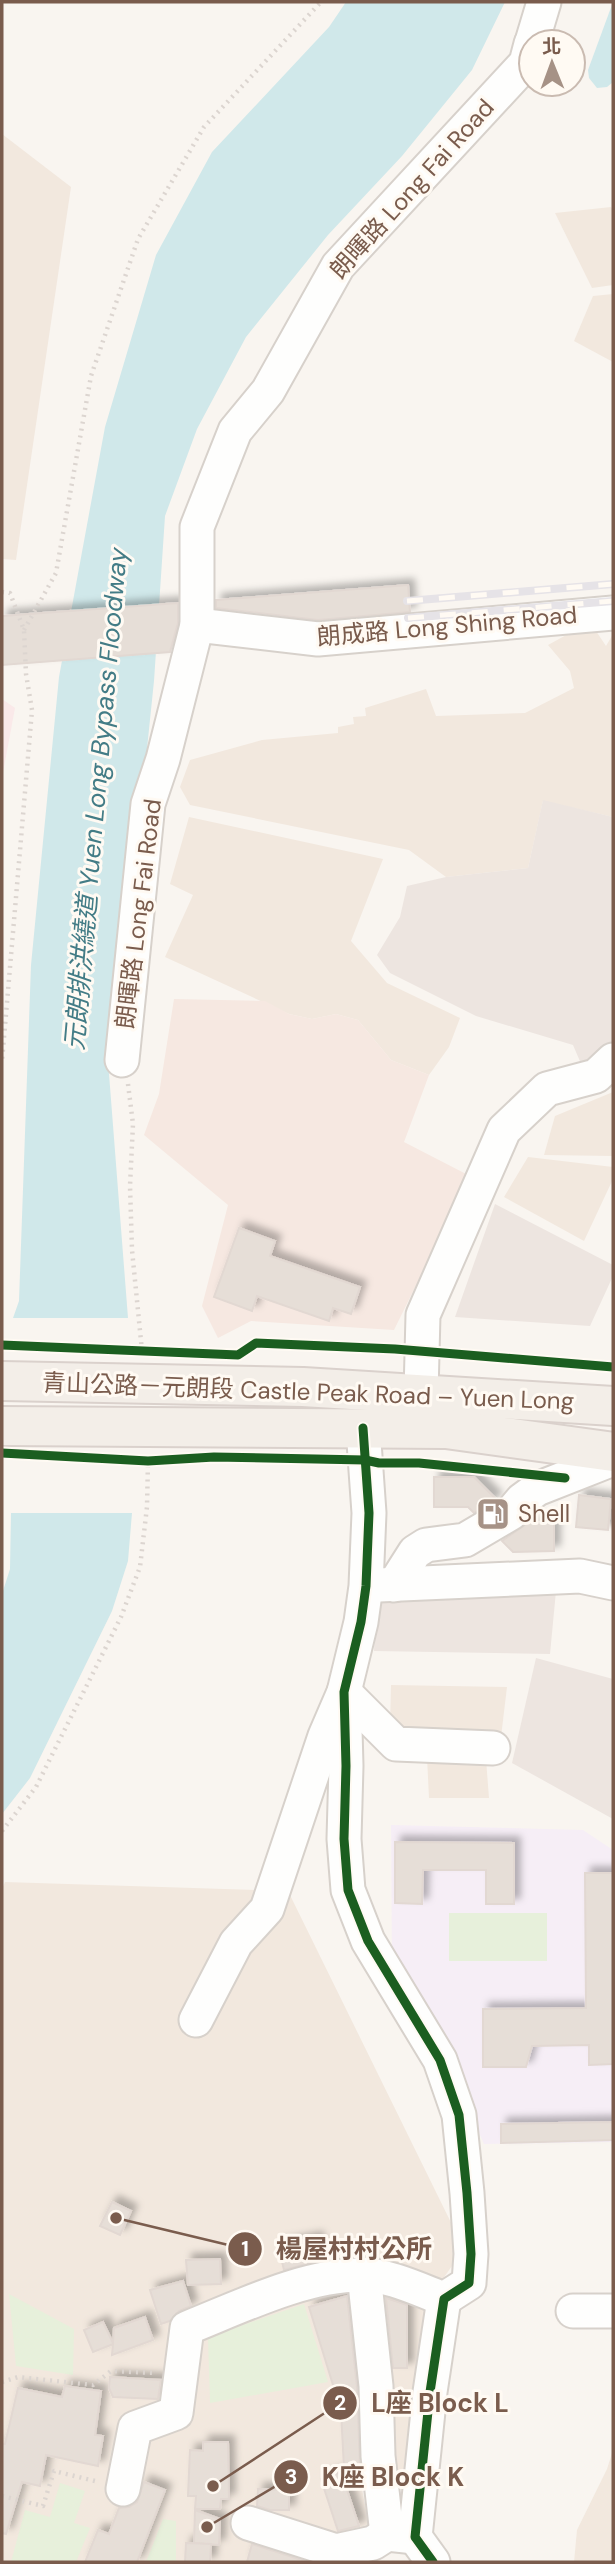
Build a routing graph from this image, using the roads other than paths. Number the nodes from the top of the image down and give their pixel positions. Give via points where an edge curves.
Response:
1 (544, 2) edge
2 (536, 28) edge
3 (517, 72) edge
4 (613, 613) edge
5 (197, 625) junction
6 (122, 1060) road end
7 (613, 1060) edge
8 (2, 1381) edge
9 (421, 1392) junction
10 (613, 1406) edge
11 (2, 1426) edge
12 (363, 1428) junction
13 (613, 1452) edge
14 (613, 1459) edge
15 (613, 1583) edge
16 (380, 1585) junction
17 (344, 1692) junction
18 (493, 1748) dead end
19 (196, 2020) dead end
20 (364, 2274) junction
21 (444, 2299) junction
22 (573, 2311) dead end
23 (613, 2311) edge
24 (123, 2489) road end
25 (248, 2523) dead end
26 (412, 2544) edge

1 - 2 street, 朗暉路 Long Fai Road
3 - 5 street, 朗暉路 Long Fai Road via 338,266 268,391 235,430 197,527
4 - 5 street, 朗成路 Long Shing Road via 318,639
5 - 6 street, 朗暉路 Long Fai Road via 148,804
7 - 9 street via 596,1076 547,1089 504,1130 423,1315
8 - 9 main road, 青山公路－元朗段 Castle Peak Road – Yuen Long
9 - 10 main road, 青山公路－元朗段 Castle Peak Road – Yuen Long
11 - 12 main road, 青山公路－元朗段 Castle Peak Road – Yuen Long
12 - 13 main road, 青山公路－元朗段 Castle Peak Road – Yuen Long via 446,1429
12 - 16 street
14 - 16 street via 537,1489 511,1513 465,1541 426,1545
15 - 16 street via 580,1576
16 - 17 street via 361,1622
17 - 18 street via 396,1744
17 - 19 street via 267,1909 236,1943
17 - 21 street via 348,1890 368,1941 440,2060 459,2115 471,2254 469,2283
20 - 21 street
20 - 24 street via 326,2278 187,2328 176,2413 135,2428
20 - 26 street via 376,2386 377,2456
21 - 26 street
22 - 23 street
25 - 26 street via 336,2550 373,2543

